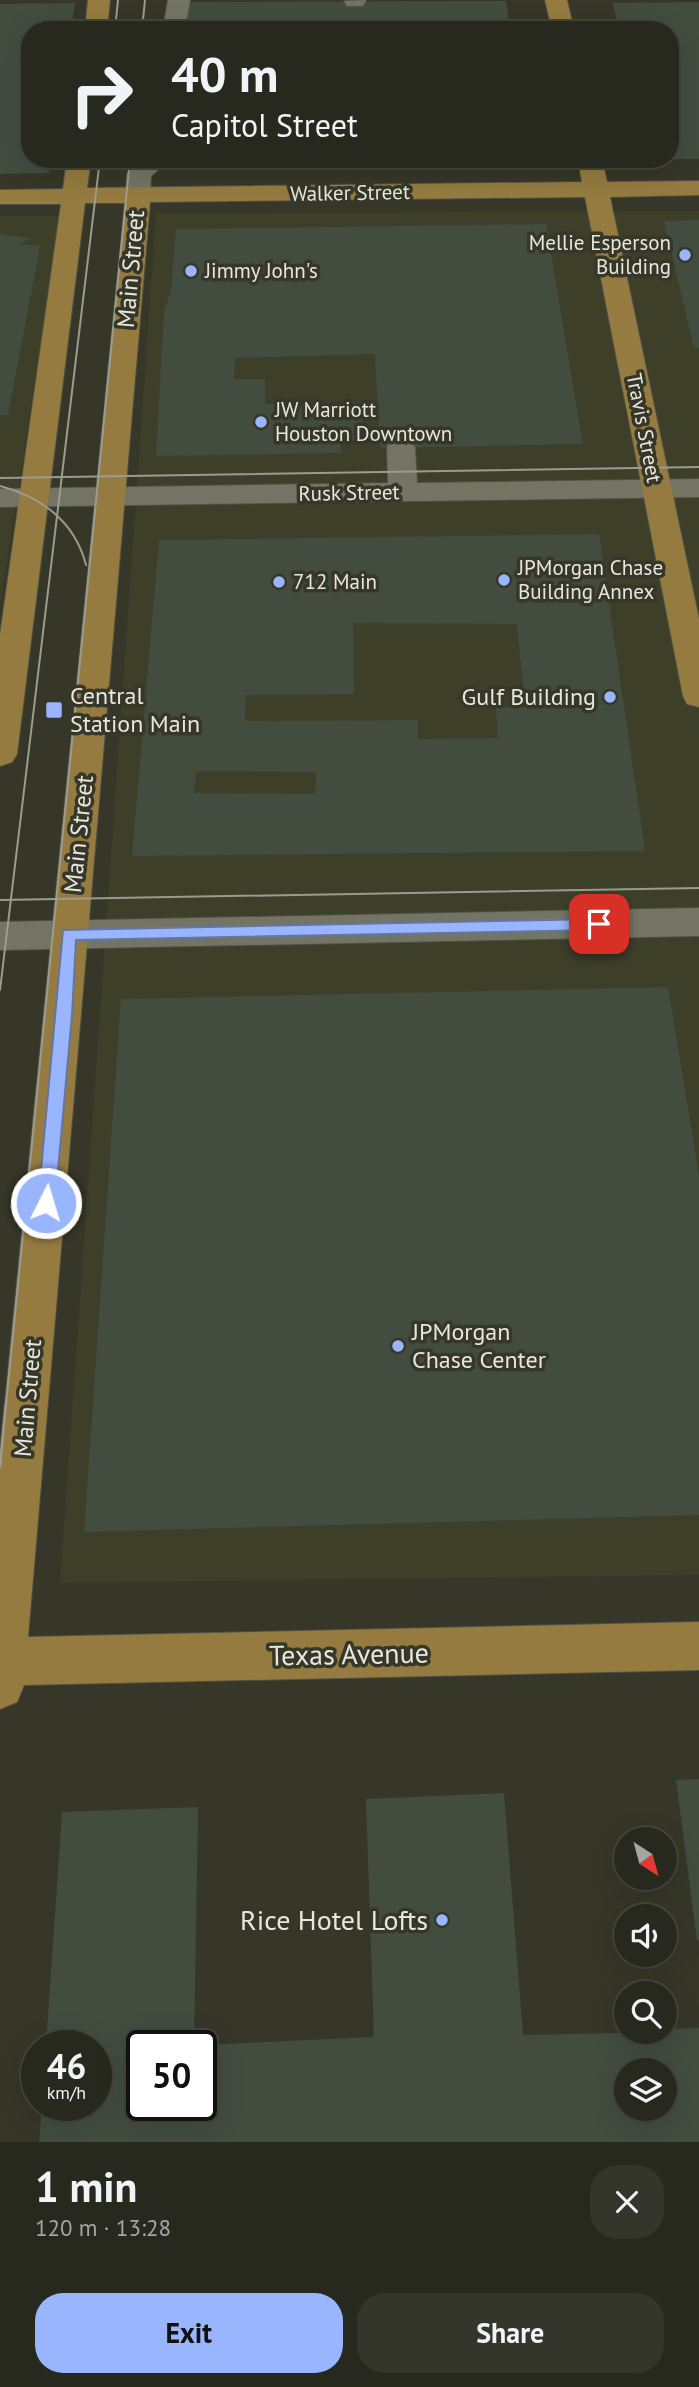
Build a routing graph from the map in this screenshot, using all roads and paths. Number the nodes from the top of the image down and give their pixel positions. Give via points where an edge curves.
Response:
1 (99, 0) edge
2 (179, 0) edge
3 (556, 0) edge
4 (97, 21) edge
5 (176, 21) edge
6 (561, 21) edge
7 (78, 168) edge
8 (147, 168) edge
9 (592, 168) edge
10 (699, 188) edge
11 (595, 189) junction
12 (138, 195) junction
13 (74, 196) junction
14 (0, 197) edge
15 (401, 447) dead end
16 (699, 488) edge
17 (657, 489) junction
18 (403, 492) junction
19 (110, 496) junction
20 (34, 497) junction
21 (0, 498) edge
22 (699, 696) edge
23 (0, 754) edge
24 (699, 922) edge
25 (69, 934) junction
26 (0, 936) edge
27 (699, 1646) edge
28 (1, 1669) edge

1 - 4 main road
2 - 5 street
3 - 6 main road
7 - 13 main road
8 - 12 street, Main Street via 139,174
9 - 11 main road, Travis Street
10 - 11 main road, Walker Street
11 - 12 main road, Walker Street
11 - 17 main road, Travis Street
12 - 13 main road, Walker Street
12 - 19 main road, Main Street
13 - 14 main road, Walker Street
13 - 20 main road
15 - 18 street
16 - 17 street, Rusk Street
17 - 18 street, Rusk Street
17 - 22 main road, Travis Street
18 - 19 street, Rusk Street
19 - 20 street, Rusk Street
19 - 25 main road, Main Street
20 - 21 street, Rusk Street
20 - 23 main road
24 - 25 street
25 - 26 street
25 - 28 main road, Main Street
27 - 28 main road, Texas Avenue

